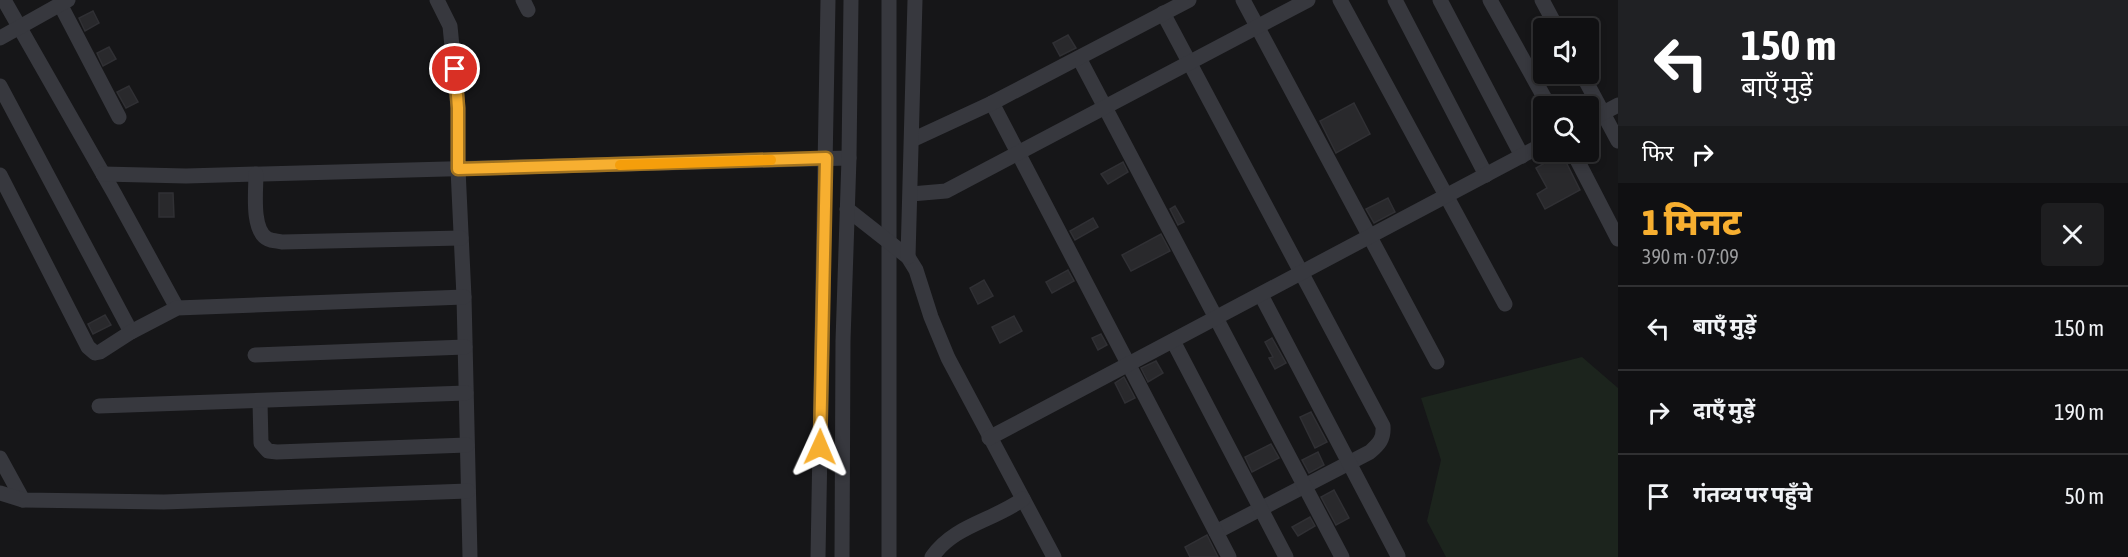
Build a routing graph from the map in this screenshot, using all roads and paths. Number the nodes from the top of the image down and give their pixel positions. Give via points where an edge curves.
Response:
1 (4, 0) edge
2 (437, 0) edge
3 (828, 0) edge
4 (851, 0) edge
5 (889, 0) edge
6 (915, 0) edge
7 (1190, 0) edge
8 (1243, 0) edge
9 (1308, 0) edge
10 (1340, 0) edge
11 (1395, 0) edge
12 (1440, 0) edge
13 (1490, 0) edge
14 (1542, 0) edge
15 (64, 2) edge
16 (1163, 13) junction
17 (1552, 18) edge
18 (18, 27) junction
19 (1257, 27) junction
20 (0, 38) edge
21 (1079, 58) junction
22 (1190, 63) junction
23 (1587, 84) edge
24 (0, 86) edge
25 (1543, 96) edge
26 (992, 103) junction
27 (1618, 105) edge
28 (1105, 107) junction
29 (1603, 113) junction
30 (1599, 115) edge
31 (119, 117) dead end
32 (912, 140) junction
33 (1618, 141) edge
34 (1533, 150) edge
35 (1019, 153) junction
36 (1522, 156) junction
37 (826, 158) junction
38 (849, 158) junction
39 (1578, 162) edge
40 (458, 169) junction
41 (103, 174) junction
42 (256, 174) junction
43 (1486, 175) junction
44 (0, 176) edge
45 (910, 194) junction
46 (1446, 196) junction
47 (848, 209) junction
48 (1371, 236) junction
49 (461, 238) junction
50 (1618, 239) edge
51 (890, 244) junction
52 (908, 257) junction
53 (1301, 273) junction
54 (1261, 295) junction
55 (464, 297) junction
56 (1505, 304) dead end
57 (177, 308) junction
58 (1217, 317) junction
59 (131, 332) junction
60 (1173, 340) junction
61 (465, 346) junction
62 (255, 355) dead end
63 (1437, 362) dead end
64 (1129, 363) junction
65 (466, 393) junction
66 (260, 402) junction
67 (99, 406) dead end
68 (989, 438) junction
69 (467, 445) junction
70 (0, 458) edge
71 (1349, 463) junction
72 (1304, 486) junction
73 (468, 491) junction
74 (0, 493) edge
75 (23, 500) junction
76 (1023, 500) junction
77 (1262, 508) junction
78 (1216, 532) junction
79 (1398, 556) edge
80 (470, 557) edge
81 (818, 557) edge
82 (842, 557) edge
83 (889, 557) edge
84 (932, 557) edge
85 (1054, 557) edge
86 (1230, 557) edge
87 (1286, 557) edge
88 (1342, 557) edge

1 - 18 street
2 - 40 street via 453,40
3 - 37 street
4 - 38 street
5 - 51 street
6 - 32 street
7 - 16 street
8 - 19 street
9 - 19 street
10 - 46 street
11 - 43 street
12 - 36 street
13 - 25 street
14 - 17 street
15 - 18 street
15 - 31 street
16 - 21 street
16 - 22 street
18 - 20 street
18 - 41 street
19 - 22 street
19 - 48 street
21 - 26 street
21 - 28 street
22 - 28 street
22 - 53 street
23 - 29 street
24 - 59 street
26 - 32 street
26 - 35 street
27 - 29 street
28 - 35 street
28 - 58 street
29 - 30 street
29 - 33 street
32 - 45 street
34 - 36 street
35 - 45 street via 946,191
35 - 64 street
36 - 43 street
37 - 38 street
37 - 40 street
37 - 81 street
38 - 47 street
39 - 50 street
40 - 42 street
40 - 49 street
41 - 42 street
41 - 57 street
42 - 49 street via 256,221 268,239 282,242
43 - 46 street
44 - 59 street via 88,347 100,352
45 - 52 street
46 - 48 street
46 - 56 street
47 - 51 street
47 - 82 street
48 - 53 street
48 - 63 street
49 - 55 street
51 - 52 street
51 - 83 street
52 - 68 street via 948,358
53 - 54 street
53 - 71 street via 1383,426 1380,443
54 - 58 street
54 - 71 street
55 - 57 street
55 - 61 street
57 - 59 street
58 - 60 street
58 - 72 street
60 - 64 street
60 - 77 street
61 - 62 street
61 - 65 street
64 - 68 street
64 - 78 street
65 - 66 street
65 - 69 street
66 - 67 street
66 - 69 street via 261,443 268,451
68 - 76 street
69 - 73 street
70 - 75 street
71 - 72 street
71 - 79 street
72 - 77 street
72 - 88 street
73 - 75 street via 164,502
73 - 80 street
74 - 75 street
76 - 84 street via 963,530
76 - 85 street
77 - 78 street
77 - 87 street
78 - 86 street

